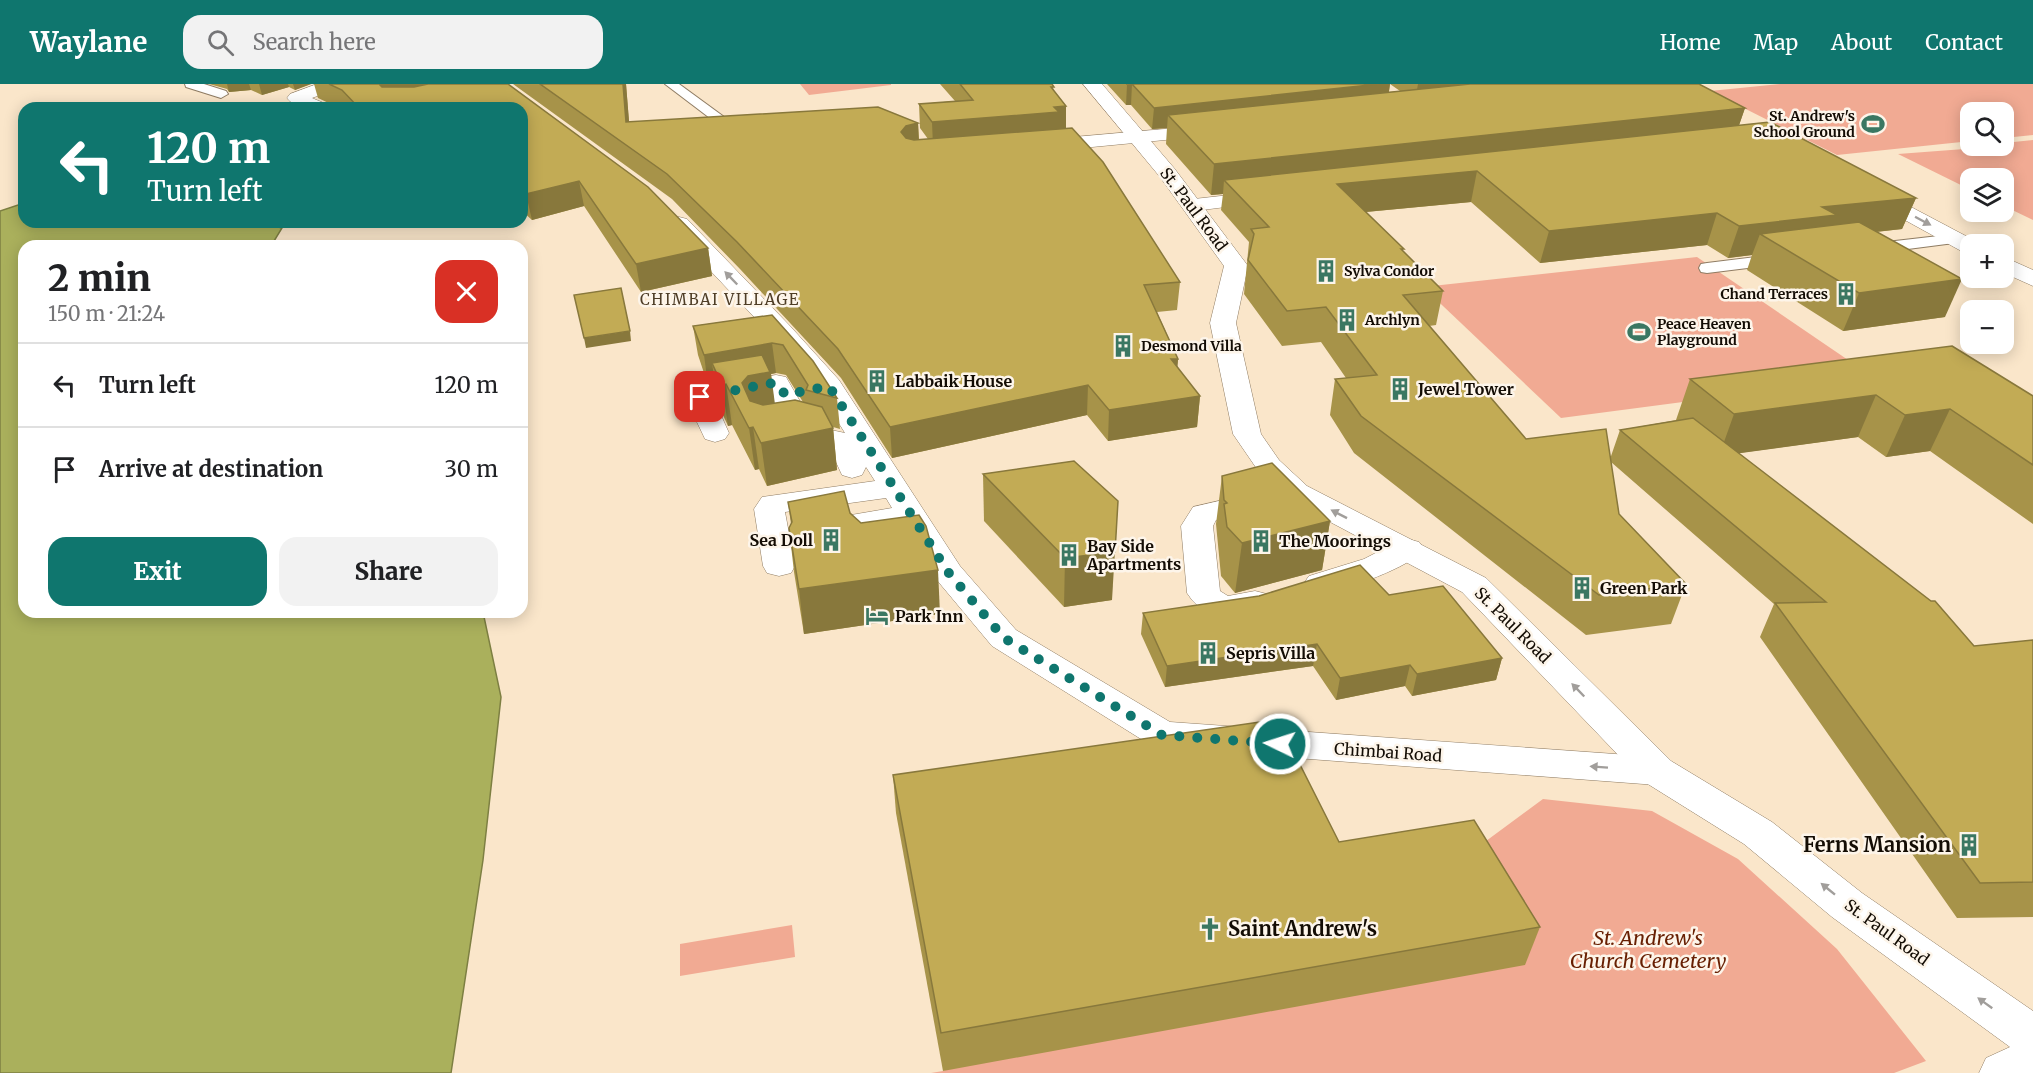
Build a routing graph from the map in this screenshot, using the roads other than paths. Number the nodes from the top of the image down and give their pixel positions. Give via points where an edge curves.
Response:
1 (191, 84) edge
2 (333, 84) edge
3 (671, 84) edge
4 (1092, 84) edge
5 (220, 94) dead end
6 (306, 102) edge
7 (724, 122) edge
8 (1222, 129) edge
9 (1140, 138) junction
10 (1022, 148) edge
11 (1855, 185) edge
12 (1286, 195) edge
13 (1194, 205) junction
14 (662, 207) edge
15 (1960, 241) edge
16 (1960, 243) edge
17 (1849, 251) edge
18 (1802, 257) edge
19 (1707, 268) dead end
20 (2014, 269) edge
21 (2033, 279) edge
22 (829, 386) junction
23 (785, 395) junction
24 (715, 433) dead end
25 (861, 485) junction
26 (1274, 490) junction
27 (911, 515) junction
28 (1303, 528) edge
29 (1408, 549) junction
30 (1326, 551) dead end
31 (872, 555) edge
32 (779, 566) dead end
33 (1348, 575) junction
34 (1657, 771) junction
35 (2033, 1037) edge
36 (2033, 1059) edge
37 (2003, 1073) edge

1 - 5 lane
2 - 6 street via 296,98
3 - 7 lane
4 - 9 street, St. Paul Road
8 - 9 street
9 - 10 street
9 - 13 street, St. Paul Road
11 -> 15 street
12 - 13 street
13 - 26 street, St. Paul Road via 1236,266 1222,323 1247,434 1269,466
22 -> 14 street, Chimbai Road
16 - 17 lane
18 - 19 lane
20 - 21 street
22 - 23 street
22 - 25 street, Chimbai Road
23 - 24 street via 776,383 701,396
23 - 25 street via 795,418 761,431 803,430 839,440
25 - 27 street, Chimbai Road
25 - 27 street
25 - 31 street
25 - 32 street via 770,506
26 - 28 street
29 -> 26 street, St. Paul Road
26 - 33 street via 1204,514 1197,526 1204,593 1218,606 1230,608
34 -> 27 street, Chimbai Road via 1162,735 1004,638 948,572
29 - 33 street
34 -> 29 street, St. Paul Road via 1474,585
30 - 33 street
35 -> 34 street, St. Paul Road via 1847,904 1758,833
36 - 37 street

